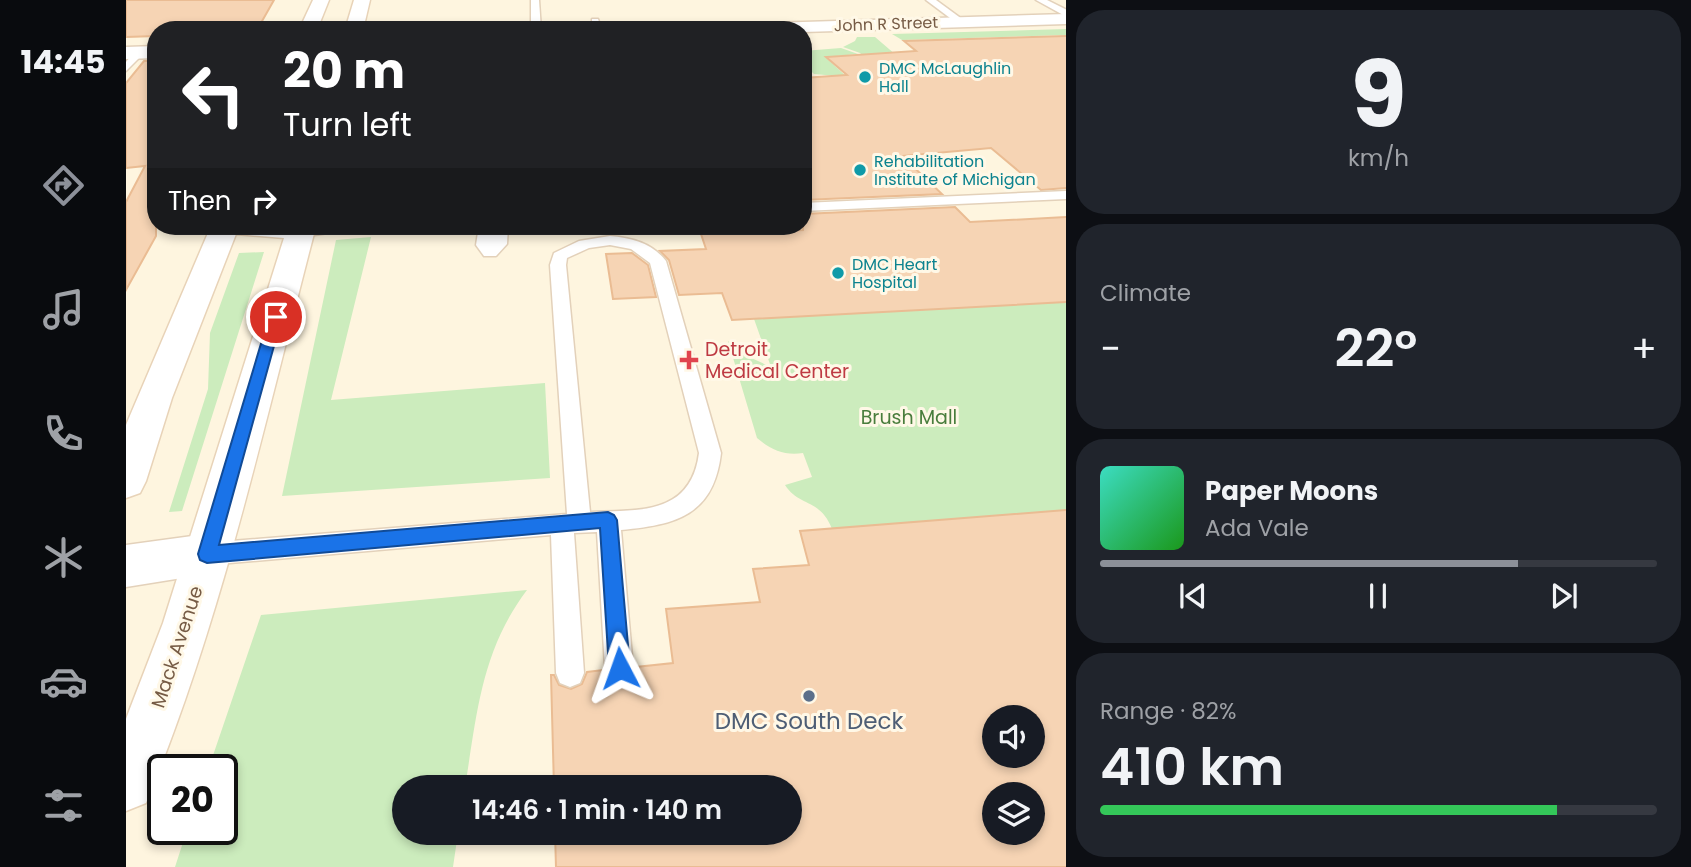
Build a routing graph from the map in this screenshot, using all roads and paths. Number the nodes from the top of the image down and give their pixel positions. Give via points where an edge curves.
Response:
1 (321, 0) edge
2 (362, 0) edge
3 (535, 0) edge
4 (930, 0) edge
5 (1040, 0) edge
6 (1066, 16) edge
7 (312, 21) edge
8 (356, 21) edge
9 (536, 21) edge
10 (961, 22) junction
11 (812, 27) edge
12 (140, 53) edge
13 (126, 68) edge
14 (1066, 195) edge
15 (812, 207) edge
16 (221, 235) edge
17 (307, 235) edge
18 (486, 235) edge
19 (500, 235) edge
20 (126, 481) edge
21 (608, 520) junction
22 (571, 523) junction
23 (207, 554) junction
24 (126, 566) edge
25 (620, 668) dead end
26 (570, 673) dead end
27 (138, 715) edge
28 (126, 783) edge

1 - 7 main road
2 - 8 main road
3 - 9 lane
4 - 10 lane
5 - 6 lane
6 - 10 main road, John R Street
10 - 11 main road, John R Street
12 - 13 lane
14 - 15 lane
16 - 20 main road via 154,398
17 - 23 main road, Mack Avenue
18 - 19 lane via 484,245 490,253 499,244
21 - 22 lane
21 - 22 lane via 663,515 685,506 700,490 710,453 658,261 649,250 636,245 603,241 572,248 560,256 558,265
21 - 25 lane
22 - 23 lane
22 - 26 lane
23 - 24 main road
23 - 27 main road, Mack Avenue via 187,623
27 - 28 main road, Mack Avenue

